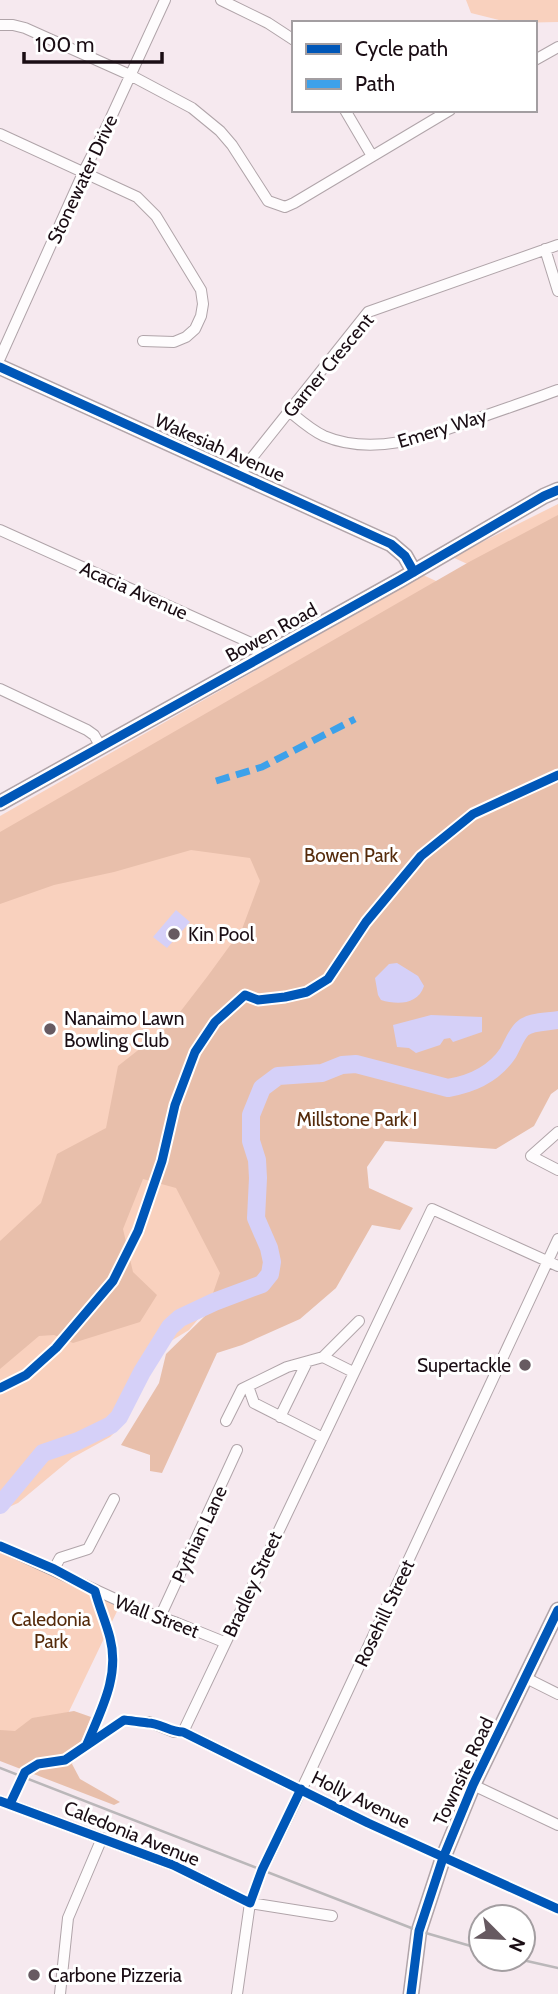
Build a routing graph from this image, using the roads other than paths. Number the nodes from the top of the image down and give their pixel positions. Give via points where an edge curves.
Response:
1 (165, 0) edge
2 (221, 0) edge
3 (0, 25) edge
4 (292, 39) edge
5 (558, 47) edge
6 (537, 59) edge
7 (130, 75) junction
8 (346, 112) edge
9 (447, 112) edge
10 (0, 134) edge
11 (372, 156) junction
12 (84, 172) junction
13 (558, 245) edge
14 (545, 249) junction
15 (558, 291) edge
16 (143, 341) dead end
17 (0, 358) edge
18 (0, 367) edge
19 (558, 390) edge
20 (289, 411) junction
21 (241, 475) junction
22 (558, 490) edge
23 (0, 530) edge
24 (414, 572) junction
25 (262, 657) junction
26 (0, 689) edge
27 (102, 747) junction
28 (0, 803) edge
29 (558, 1132) edge
30 (558, 1170) edge
31 (558, 1239) edge
32 (553, 1263) edge
33 (359, 1321) dead end
34 (323, 1357) junction
35 (307, 1362) junction
36 (353, 1372) junction
37 (248, 1386) junction
38 (280, 1418) junction
39 (226, 1421) dead end
40 (321, 1437) junction
41 (237, 1450) dead end
42 (114, 1499) dead end
43 (0, 1546) edge
44 (54, 1570) junction
45 (558, 1610) edge
46 (160, 1617) junction
47 (224, 1642) junction
48 (526, 1678) junction
49 (558, 1694) edge
50 (149, 1722) dead end
51 (183, 1732) junction
52 (473, 1785) junction
53 (301, 1789) junction
54 (0, 1801) edge
55 (558, 1825) edge
56 (102, 1838) junction
57 (443, 1858) junction
58 (250, 1903) junction
59 (558, 1909) edge
60 (332, 1916) dead end
61 (60, 1994) edge
62 (237, 1994) edge
63 (411, 1994) edge

1 - 7 street, Stonewater Drive
2 - 4 street
3 - 7 street via 25,28
5 - 6 street
7 - 11 street via 204,116 232,145 262,195 273,204 285,207 294,203
7 - 12 street, Stonewater Drive
8 - 11 street
9 - 11 street
10 - 12 street
12 - 16 street via 146,204 201,290 201,316 186,337 174,342
12 - 17 street, Stonewater Drive
13 - 14 street, Garner Crescent
14 - 15 street
14 - 20 street, Garner Crescent via 368,312
18 - 21 main road, Wakesiah Avenue
19 - 20 street, Emery Way via 429,436 389,444 333,439 317,433
20 - 21 street, Garner Crescent
21 - 24 main road, Wakesiah Avenue via 391,544
22 - 24 main road, Bowen Road
23 - 25 street, Acacia Avenue via 251,643
24 - 25 main road, Bowen Road
25 - 27 main road, Bowen Road
26 - 27 street via 88,730
27 - 28 main road, Bowen Road
29 - 30 street via 531,1156
31 - 32 street, Rosehill Street
32 - 36 street, Bradley Street via 432,1209
32 - 53 street, Rosehill Street
33 - 34 street
34 - 35 street
34 - 36 street
35 - 37 street
35 - 38 street
36 - 40 street, Bradley Street
37 - 38 street via 254,1403
37 - 39 street
38 - 40 street
40 - 47 street, Bradley Street
41 - 46 street, Pythian Lane
42 - 44 street via 88,1549 60,1558
43 - 44 street, Wall Street
44 - 46 street, Wall Street
45 - 48 main road, Townsite Road
46 - 47 street, Wall Street
47 - 51 street, Bradley Street
48 - 49 street
48 - 52 main road, Townsite Road
50 - 51 street, Holly Avenue
51 - 53 street, Holly Avenue
52 - 55 street
52 - 57 main road, Townsite Road
53 - 57 street, Holly Avenue
53 - 58 street, Rosehill Street
54 - 56 street, Caledonia Avenue
56 - 58 street, Caledonia Avenue via 173,1865
56 - 61 street via 68,1918
57 - 59 street, Holly Avenue
57 - 63 main road, Townsite Road via 419,1931
58 - 60 street, Caledonia Avenue
58 - 62 street, Rosehill Street

